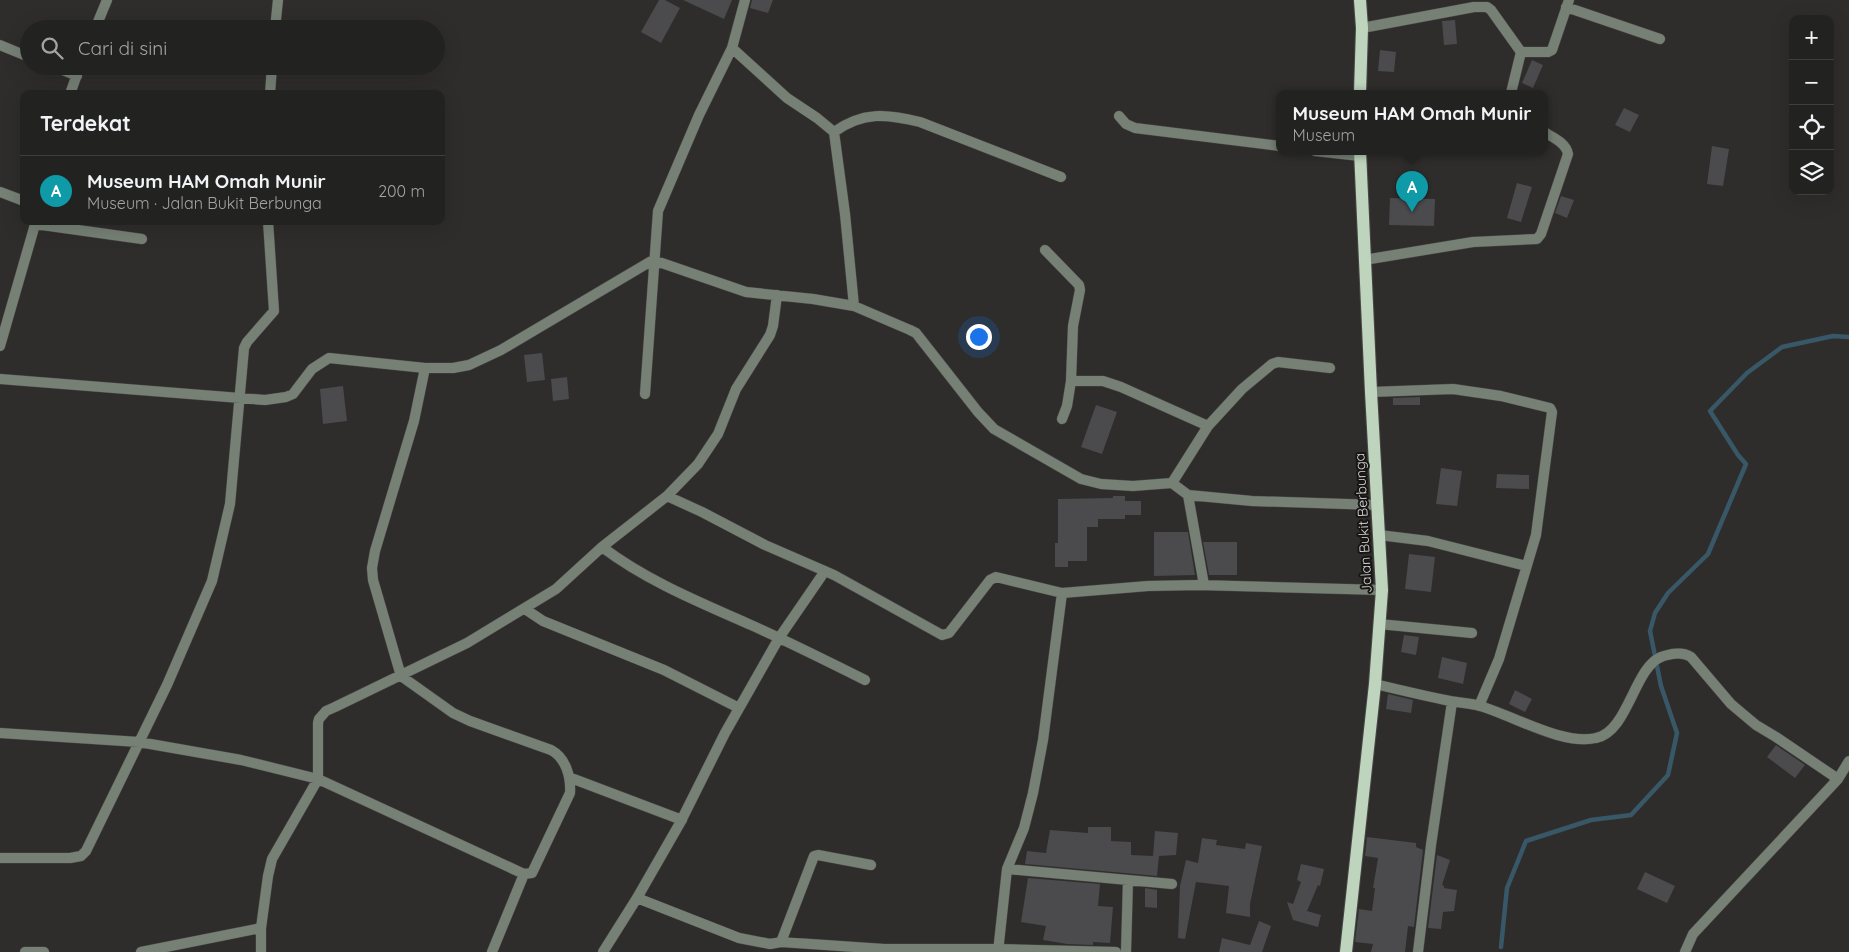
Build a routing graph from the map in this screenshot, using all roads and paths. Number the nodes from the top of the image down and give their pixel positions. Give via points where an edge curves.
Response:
1 (106, 0) edge
2 (278, 0) edge
3 (745, 0) edge
4 (1360, 0) edge
5 (1567, 4) edge
6 (98, 20) edge
7 (276, 20) edge
8 (1362, 28) junction
9 (1660, 39) dead end
10 (0, 46) edge
11 (732, 48) junction
12 (1521, 52) junction
13 (20, 54) edge
14 (77, 75) edge
15 (271, 75) edge
16 (71, 90) edge
17 (270, 90) edge
18 (1360, 90) edge
19 (1512, 90) edge
20 (1119, 116) dead end
21 (834, 132) junction
22 (1548, 135) edge
23 (1276, 146) edge
24 (1360, 155) edge
25 (1061, 177) dead end
26 (0, 192) edge
27 (20, 200) edge
28 (34, 225) edge
29 (48, 225) edge
30 (268, 225) edge
31 (142, 239) dead end
32 (1045, 250) dead end
33 (653, 260) junction
34 (1364, 260) junction
35 (777, 295) junction
36 (854, 306) junction
37 (0, 346) edge
38 (425, 368) junction
39 (1330, 368) dead end
40 (0, 379) edge
41 (1071, 381) junction
42 (1370, 392) junction
43 (645, 394) dead end
44 (240, 399) junction
45 (1062, 419) dead end
46 (1208, 426) junction
47 (1172, 483) junction
48 (1188, 495) junction
49 (667, 496) junction
50 (1377, 505) junction
51 (1379, 535) junction
52 (602, 547) junction
53 (1526, 566) junction
54 (825, 571) junction
55 (1204, 584) junction
56 (1382, 590) junction
57 (1062, 593) junction
58 (525, 609) junction
59 (1379, 624) junction
60 (1472, 633) dead end
61 (779, 638) junction
62 (401, 676) junction
63 (865, 680) dead end
64 (1375, 684) junction
65 (1452, 702) junction
66 (1479, 706) junction
67 (739, 708) junction
68 (0, 733) edge
69 (139, 742) junction
70 (1848, 764) edge
71 (571, 778) junction
72 (318, 779) junction
73 (1838, 779) junction
74 (682, 820) junction
75 (0, 858) edge
76 (871, 865) dead end
77 (1007, 869) junction
78 (524, 874) junction
79 (1128, 880) junction
80 (1172, 884) dead end
81 (637, 898) junction
82 (261, 928) junction
83 (781, 942) junction
84 (999, 950) edge
85 (25, 952) edge
86 (44, 952) edge
87 (141, 952) edge
88 (261, 952) edge
89 (492, 952) edge
90 (603, 952) edge
91 (1116, 952) edge
92 (1126, 952) edge
93 (1346, 952) edge
94 (1418, 952) edge
95 (1685, 952) edge

1 - 6 street
2 - 7 street
3 - 11 street
4 - 8 main road
5 - 9 street
5 - 12 street via 1552,50
8 - 12 street via 1486,7
8 - 18 main road
10 - 13 street
11 - 21 street via 787,98
11 - 33 street via 698,115 658,211
12 - 19 street
14 - 16 street
15 - 17 street
20 - 23 street via 1135,128
21 - 25 street via 862,118 875,115 897,117 920,122
21 - 36 street
22 - 34 street via 1564,145 1568,154 1537,239 1474,242
24 - 34 main road, Jalan Bukit Berbunga
26 - 27 street
28 - 37 street
29 - 31 street
30 - 44 street via 274,311 245,345
32 - 41 street via 1079,285 1080,290 1073,326
33 - 35 street via 739,290
33 - 38 street via 501,350 469,364
33 - 43 street
34 - 42 main road, Jalan Bukit Berbunga
35 - 36 street
35 - 49 street via 770,335 736,389 718,434 698,464
36 - 47 street via 916,333 994,429 1082,479 1100,484 1133,486
38 - 44 street via 329,358 312,368 298,388 286,397
38 - 62 street via 414,421 372,568
39 - 46 street via 1275,362 1242,389
40 - 44 street
41 - 45 street
41 - 46 street via 1102,381 1121,387
42 - 50 main road, Jalan Bukit Berbunga
42 - 53 street via 1453,389 1501,396 1551,410 1553,416 1536,535
44 - 69 street via 230,504 212,581
46 - 47 street
47 - 48 street
48 - 50 street via 1252,501
48 - 55 street
49 - 52 street
49 - 54 street
50 - 51 main road, Jalan Bukit Berbunga
51 - 53 street via 1428,541
51 - 56 main road, Jalan Bukit Berbunga
52 - 58 street via 556,589
52 - 61 street via 622,562 682,595
53 - 66 street via 1498,659
54 - 57 street via 942,635 949,633 992,578 1005,578
54 - 61 street
55 - 56 street
55 - 57 street
56 - 59 main road, Jalan Bukit Berbunga
57 - 77 street via 1033,793 1024,828
58 - 62 street
58 - 67 street via 543,622 664,670
59 - 60 street
59 - 64 main road, Jalan Bukit Berbunga
61 - 63 street
61 - 67 street
62 - 71 street via 452,713 555,752 560,755
62 - 72 street via 322,715 318,723
64 - 65 street
64 - 93 main road, Jalan Bukit Berbunga
65 - 66 street
65 - 94 street
66 - 73 street via 1573,738 1599,738 1614,727 1651,666 1660,657 1683,654 1691,657 1731,704 1756,726
67 - 74 street
68 - 69 street
69 - 72 street via 241,760
69 - 75 street via 81,856
70 - 73 street
71 - 74 street
71 - 78 street via 570,792 535,870
72 - 78 street
72 - 82 street via 272,859
73 - 95 street via 1693,934
74 - 81 street
76 - 83 street via 814,856
77 - 79 street
77 - 84 street
78 - 89 street
79 - 80 street
79 - 92 street
81 - 83 street via 739,938 770,944
81 - 90 street
82 - 87 street
82 - 88 street
83 - 84 street
84 - 91 street
85 - 86 street

